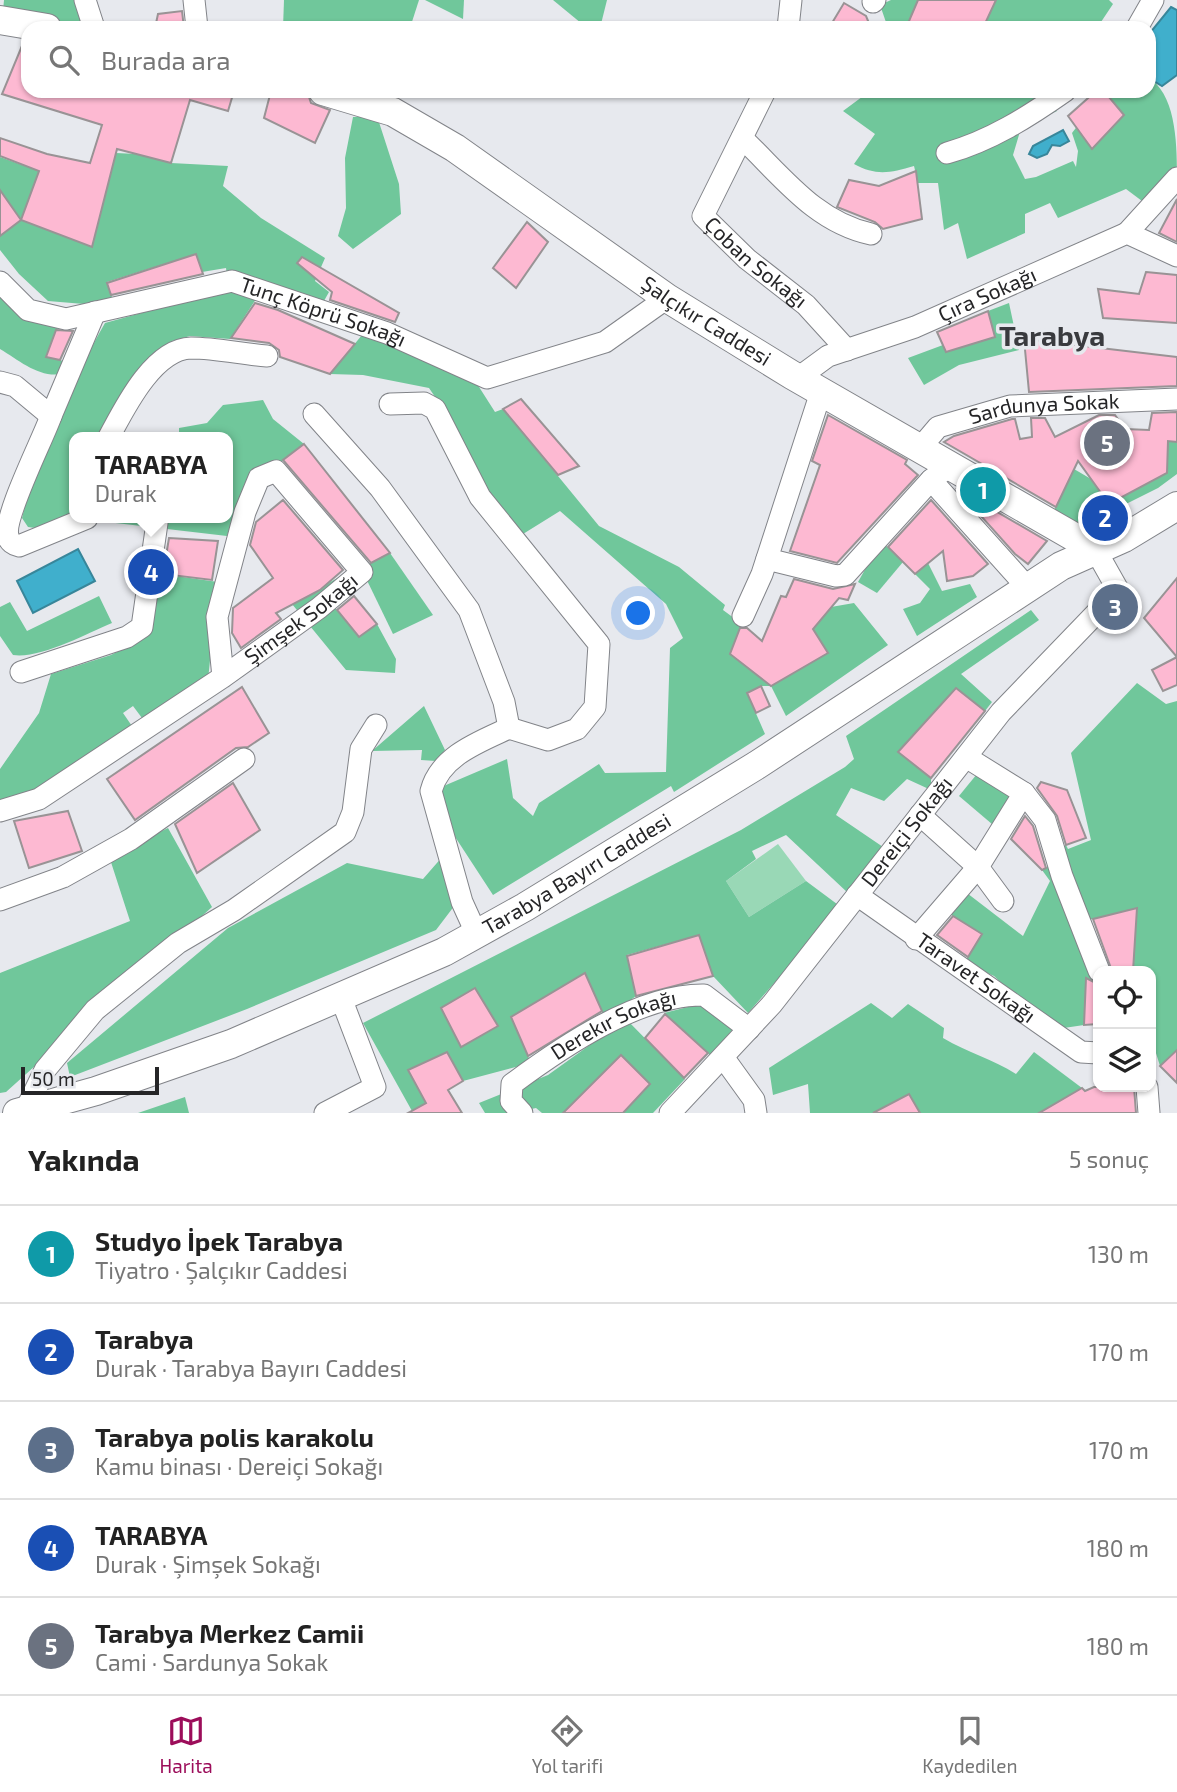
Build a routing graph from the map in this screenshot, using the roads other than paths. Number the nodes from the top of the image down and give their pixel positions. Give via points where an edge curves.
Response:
1 (85, 0) edge
2 (194, 0) edge
3 (791, 0) edge
4 (1153, 0) edge
5 (0, 20) edge
6 (92, 21) edge
7 (197, 21) edge
8 (789, 21) edge
9 (1141, 21) edge
10 (21, 24) edge
11 (346, 98) edge
12 (762, 98) edge
13 (1055, 98) edge
14 (743, 138) junction
15 (947, 153) dead end
16 (1177, 178) edge
17 (1128, 233) junction
18 (872, 234) dead end
19 (1177, 256) edge
20 (1, 288) edge
21 (667, 298) junction
22 (95, 312) junction
23 (847, 350) junction
24 (267, 356) dead end
25 (0, 382) edge
26 (810, 385) junction
27 (1177, 399) edge
28 (390, 404) dead end
29 (314, 414) dead end
30 (51, 416) junction
31 (112, 432) edge
32 (921, 447) junction
33 (941, 473) junction
34 (1177, 488) edge
35 (1177, 506) edge
36 (75, 523) edge
37 (157, 523) edge
38 (1095, 549) junction
39 (767, 559) junction
40 (1027, 587) junction
41 (743, 616) dead end
42 (21, 673) dead end
43 (223, 677) junction
44 (376, 725) dead end
45 (509, 728) junction
46 (966, 757) junction
47 (244, 759) dead end
48 (1024, 793) junction
49 (0, 811) edge
50 (920, 815) junction
51 (978, 867) junction
52 (857, 895) junction
53 (0, 900) edge
54 (1003, 901) dead end
55 (477, 935) junction
56 (916, 939) junction
57 (1097, 966) edge
58 (341, 998) junction
59 (748, 1029) junction
60 (1093, 1053) edge
61 (723, 1056) junction
62 (1147, 1092) edge
63 (21, 1112) edge
64 (325, 1113) edge
65 (522, 1113) edge
66 (670, 1113) edge
67 (756, 1113) edge
68 (1149, 1113) edge

1 - 6 street
2 - 7 street
3 - 8 street
4 - 9 street
5 - 10 main road
11 - 21 main road, Şalçıkır Caddesi via 393,112 455,148
12 - 14 street, Çoban Sokağı
13 - 15 street via 974,145
14 - 18 street via 813,210 837,224
14 - 23 street, Çoban Sokağı via 703,216 747,259 806,305
16 - 17 street
17 - 19 street
17 - 23 street, Çıra Sokağı via 1057,261 970,305
20 - 22 street, Tunç Köprü Sokağı via 29,310 66,319
21 - 22 street, Tunç Köprü Sokağı via 606,342 487,378 387,333 232,281
21 - 26 main road, Şalçıkır Caddesi
22 - 30 street
23 - 26 street, Çıra Sokağı via 828,356
24 - 31 street via 189,348 175,351 136,387
25 - 30 street via 15,386
26 - 32 main road, Şalçıkır Caddesi
26 - 39 street
27 - 32 street, Sardunya Sokak via 1010,406 937,427
28 - 45 street via 424,404 435,409 480,497 599,644 596,707 577,729 548,740
29 - 45 street via 380,488 469,610 504,702
30 - 36 street via 9,518 8,537 19,546
32 - 33 main road, Şalçıkır Caddesi
33 - 38 main road, Şalçıkır Caddesi
33 - 39 street via 845,575
33 - 40 street
34 - 38 main road, Tarabya Bayırı Caddesi via 1119,524
35 - 38 main road, Tarabya Bayırı Caddesi via 1124,538
37 - 42 street via 142,627 127,637
38 - 40 main road, Tarabya Bayırı Caddesi
38 - 46 street, Dereiçi Sokağı via 1117,588 1001,712
39 - 41 street
40 - 55 main road, Tarabya Bayırı Caddesi via 757,765
43 - 43 street, Şimşek Sokağı via 362,572 276,471 259,478 245,512 217,617
43 - 49 street, Şimşek Sokağı via 39,799
44 - 63 street via 361,749 353,812 345,832 234,910 178,943 95,1010 45,1070
45 - 55 street via 466,749 436,773 431,791 462,902
46 - 48 street
46 - 50 street, Dereiçi Sokağı
47 - 53 street via 131,839 63,877
48 - 51 street
48 - 57 street via 1045,820
50 - 51 street
50 - 52 street, Dereiçi Sokağı
51 - 54 street
51 - 56 street
52 - 56 street, Taravet Sokağı
52 - 59 street, Dereiçi Sokağı
55 - 58 main road, Tarabya Bayırı Caddesi
56 - 60 street, Taravet Sokağı via 1081,1052
58 - 63 main road, Tarabya Bayırı Caddesi via 174,1065
58 - 64 street via 375,1087
59 - 61 street, Dereiçi Sokağı
59 - 65 street, Derekır Sokağı via 704,996 667,1000 604,1024 512,1084 511,1101
61 - 66 street, Dereiçi Sokağı
61 - 67 street via 754,1100
62 - 68 street

